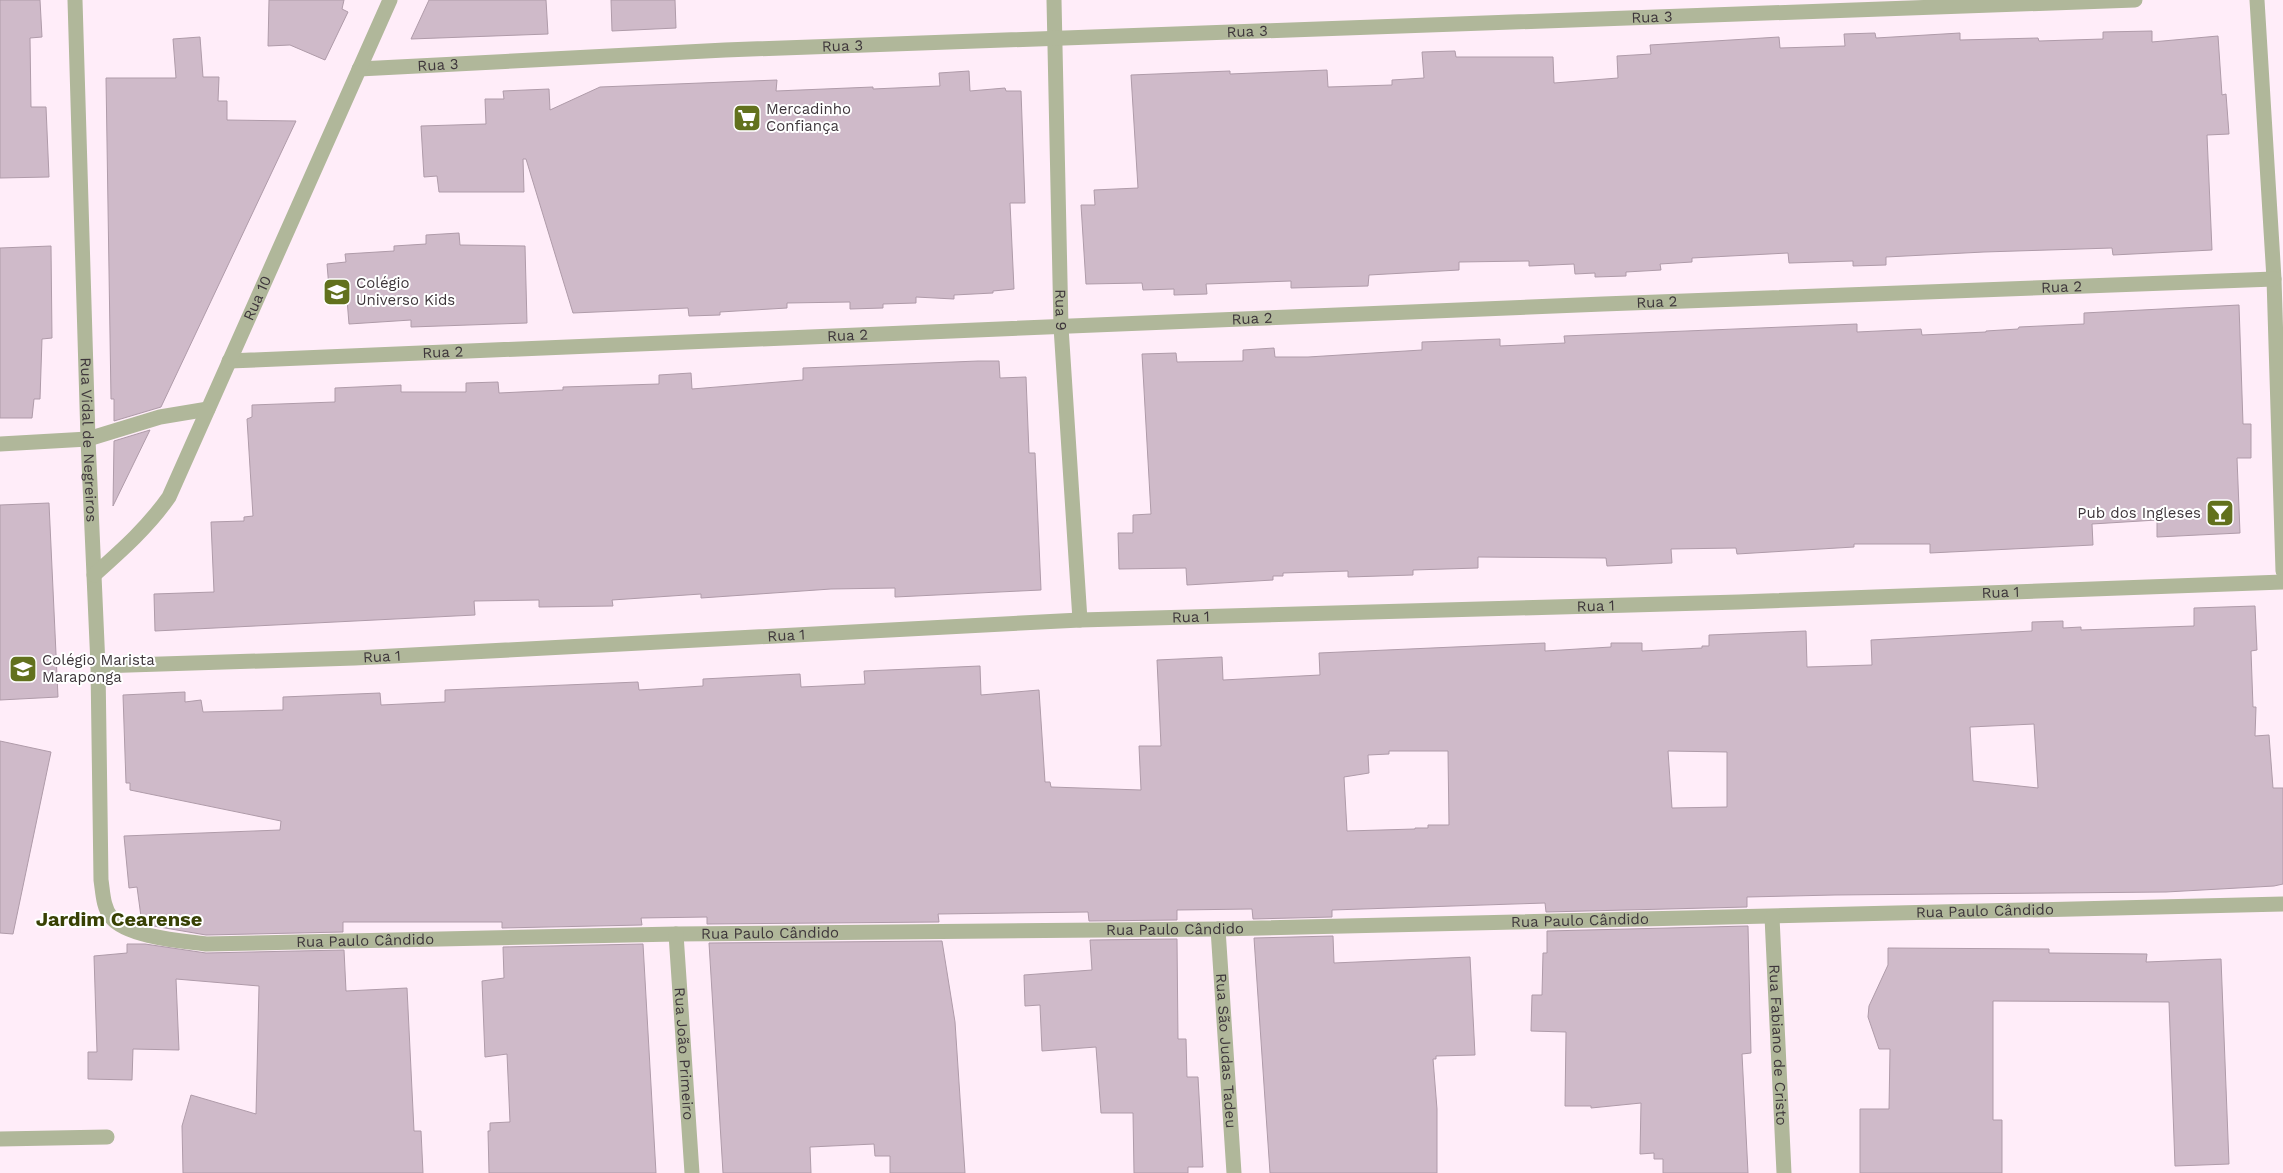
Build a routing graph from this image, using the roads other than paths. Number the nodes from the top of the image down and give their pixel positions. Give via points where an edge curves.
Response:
1 (75, 0) edge
2 (390, 0) edge
3 (1054, 0) edge
4 (2135, 0) edge
5 (2256, 0) edge
6 (1056, 40) junction
7 (358, 69) junction
8 (2274, 279) junction
9 (1061, 327) junction
10 (229, 361) junction
11 (208, 409) junction
12 (88, 439) junction
13 (0, 444) edge
14 (2283, 572) edge
15 (94, 574) junction
16 (2283, 582) edge
17 (1080, 620) junction
18 (98, 666) junction
19 (101, 880) joint
20 (2283, 904) edge
21 (1772, 917) junction
22 (1218, 929) junction
23 (676, 934) junction
24 (107, 1137) dead end
25 (0, 1139) edge
26 (692, 1173) edge
27 (1234, 1173) edge
28 (1784, 1173) edge

1 - 12 street, Rua Vidal de Negreiros
2 - 7 street, Rua 10
3 - 6 street, Rua 9
4 - 6 street, Rua 3
5 - 8 street
6 - 7 street, Rua 3 via 725,50
6 - 9 street, Rua 9
7 - 10 street, Rua 10
8 - 9 street, Rua 2
8 - 14 street
9 - 10 street, Rua 2
9 - 17 street, Rua 9
10 - 11 street, Rua 10
11 - 12 street via 160,416
11 - 15 street, Rua 10 via 169,497 154,519
12 - 13 street
12 - 15 street, Rua Vidal de Negreiros
15 - 18 street, Rua Vidal de Negreiros
16 - 17 street, Rua 1
17 - 18 street, Rua 1 via 364,657
18 - 19 street, Rua Vidal de Negreiros
19 - 23 street, Rua Paulo Cândido via 107,910 112,919 126,928 206,944
20 - 21 street, Rua Paulo Cândido
21 - 22 street, Rua Paulo Cândido
21 - 28 street, Rua Fabiano de Cristo
22 - 23 street, Rua Paulo Cândido
22 - 27 street, Rua São Judas Tadeu
23 - 26 street, Rua João Primeiro
24 - 25 street

